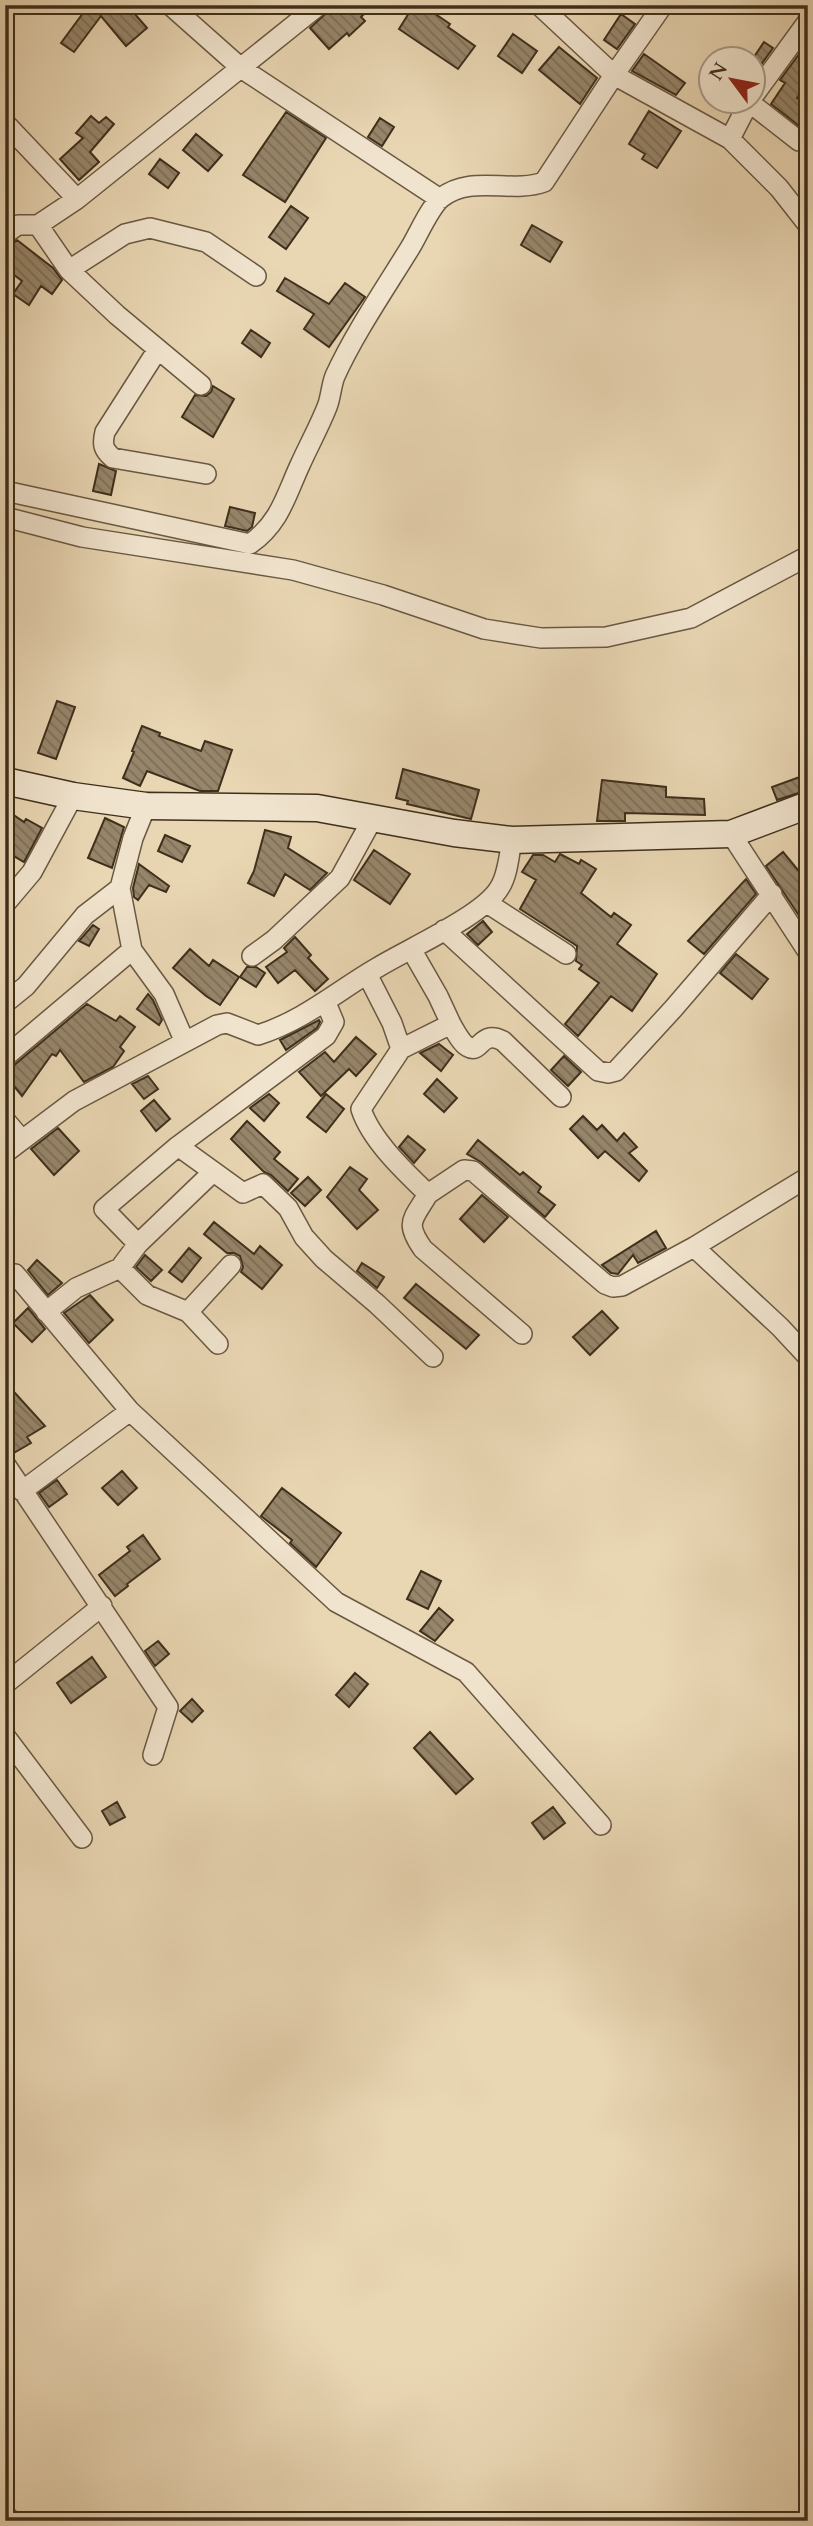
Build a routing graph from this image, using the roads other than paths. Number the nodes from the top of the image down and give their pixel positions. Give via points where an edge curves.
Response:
1 (170, 5) edge
2 (319, 5) edge
3 (538, 5) edge
4 (663, 5) edge
5 (808, 21) edge
6 (241, 68) junction
7 (614, 75) junction
8 (768, 76) edge
9 (742, 116) edge
10 (767, 116) edge
11 (5, 122) edge
12 (730, 139) junction
13 (808, 141) edge
14 (76, 199) junction
15 (440, 199) junction
16 (808, 225) edge
17 (38, 226) junction
18 (5, 234) edge
19 (69, 270) junction
20 (256, 276) dead end
21 (158, 349) junction
22 (201, 385) dead end
23 (206, 474) dead end
24 (5, 491) edge
25 (5, 517) edge
26 (808, 556) edge
27 (5, 780) edge
28 (73, 796) junction
29 (808, 805) edge
30 (146, 806) junction
31 (373, 818) junction
32 (731, 834) junction
33 (512, 840) junction
34 (120, 888) junction
35 (772, 894) junction
36 (487, 903) junction
37 (5, 904) edge
38 (444, 930) junction
39 (411, 949) junction
40 (132, 950) junction
41 (808, 952) edge
42 (566, 954) dead end
43 (252, 956) dead end
44 (367, 974) junction
45 (5, 1003) edge
46 (326, 1003) junction
47 (451, 1024) junction
48 (184, 1040) junction
49 (401, 1049) junction
50 (5, 1057) edge
51 (561, 1097) dead end
52 (5, 1120) edge
53 (22, 1140) junction
54 (178, 1146) junction
55 (5, 1153) edge
56 (213, 1172) junction
57 (808, 1177) edge
58 (428, 1194) junction
59 (138, 1244) junction
60 (694, 1247) junction
61 (231, 1265) dead end
62 (120, 1268) junction
63 (5, 1275) edge
64 (46, 1312) junction
65 (188, 1312) junction
66 (522, 1334) dead end
67 (218, 1344) dead end
68 (433, 1357) dead end
69 (808, 1357) edge
70 (130, 1411) junction
71 (6, 1467) edge
72 (22, 1491) junction
73 (102, 1606) junction
74 (5, 1684) edge
75 (5, 1736) edge
76 (153, 1755) dead end
77 (601, 1825) dead end
78 (82, 1838) dead end
79 (5, 2515) edge
80 (12, 2521) edge

1 - 6 street
2 - 6 street
3 - 7 street
4 - 7 street
5 - 8 street
6 - 14 street
6 - 15 street
7 - 12 street
7 - 15 street via 544,182 530,187 475,185
9 - 12 street
10 - 13 street via 799,141
11 - 14 street
12 - 16 street
14 - 17 street
15 - 24 street via 335,378 289,496 264,534 250,544
17 - 18 street via 18,225
17 - 19 street
19 - 20 street via 125,234 150,228 206,242
19 - 21 street
21 - 22 street
21 - 23 street via 105,432 105,452 113,458
25 - 26 street via 82,537 293,570 484,629 541,638 606,637 691,618
27 - 28 street
28 - 30 street
28 - 37 street via 32,872
29 - 32 street
30 - 31 street via 317,808
30 - 34 street
31 - 33 street
31 - 43 street via 340,878
32 - 33 street
32 - 35 street
33 - 36 street via 500,887
34 - 40 street
34 - 45 street via 85,915 26,986
35 - 38 street via 616,1072 608,1073 597,1071
35 - 41 street
36 - 38 street
36 - 42 street
38 - 39 street
39 - 44 street
39 - 47 street
40 - 48 street via 164,994
40 - 50 street
44 - 46 street
44 - 49 street
46 - 48 street via 290,1024 258,1035 227,1023
46 - 54 street via 334,1023 326,1036
47 - 49 street
47 - 51 street via 471,1049 489,1037 503,1041
48 - 53 street via 75,1101
49 - 58 street via 361,1110 400,1168
52 - 53 street
53 - 55 street
54 - 56 street
54 - 59 street via 104,1209
56 - 59 street
56 - 68 street via 243,1193 263,1184 288,1208 304,1237 324,1259
57 - 60 street
58 - 60 street via 464,1170 473,1171 613,1287
58 - 66 street via 412,1221 412,1233 423,1249
59 - 62 street
60 - 69 street
61 - 65 street
62 - 64 street via 76,1288
62 - 65 street via 147,1295
63 - 64 street via 15,1274
64 - 70 street
65 - 67 street
70 - 72 street
70 - 77 street via 337,1602 466,1672
71 - 72 street
72 - 73 street
73 - 74 street
73 - 76 street via 168,1707
75 - 78 street
79 - 80 street

